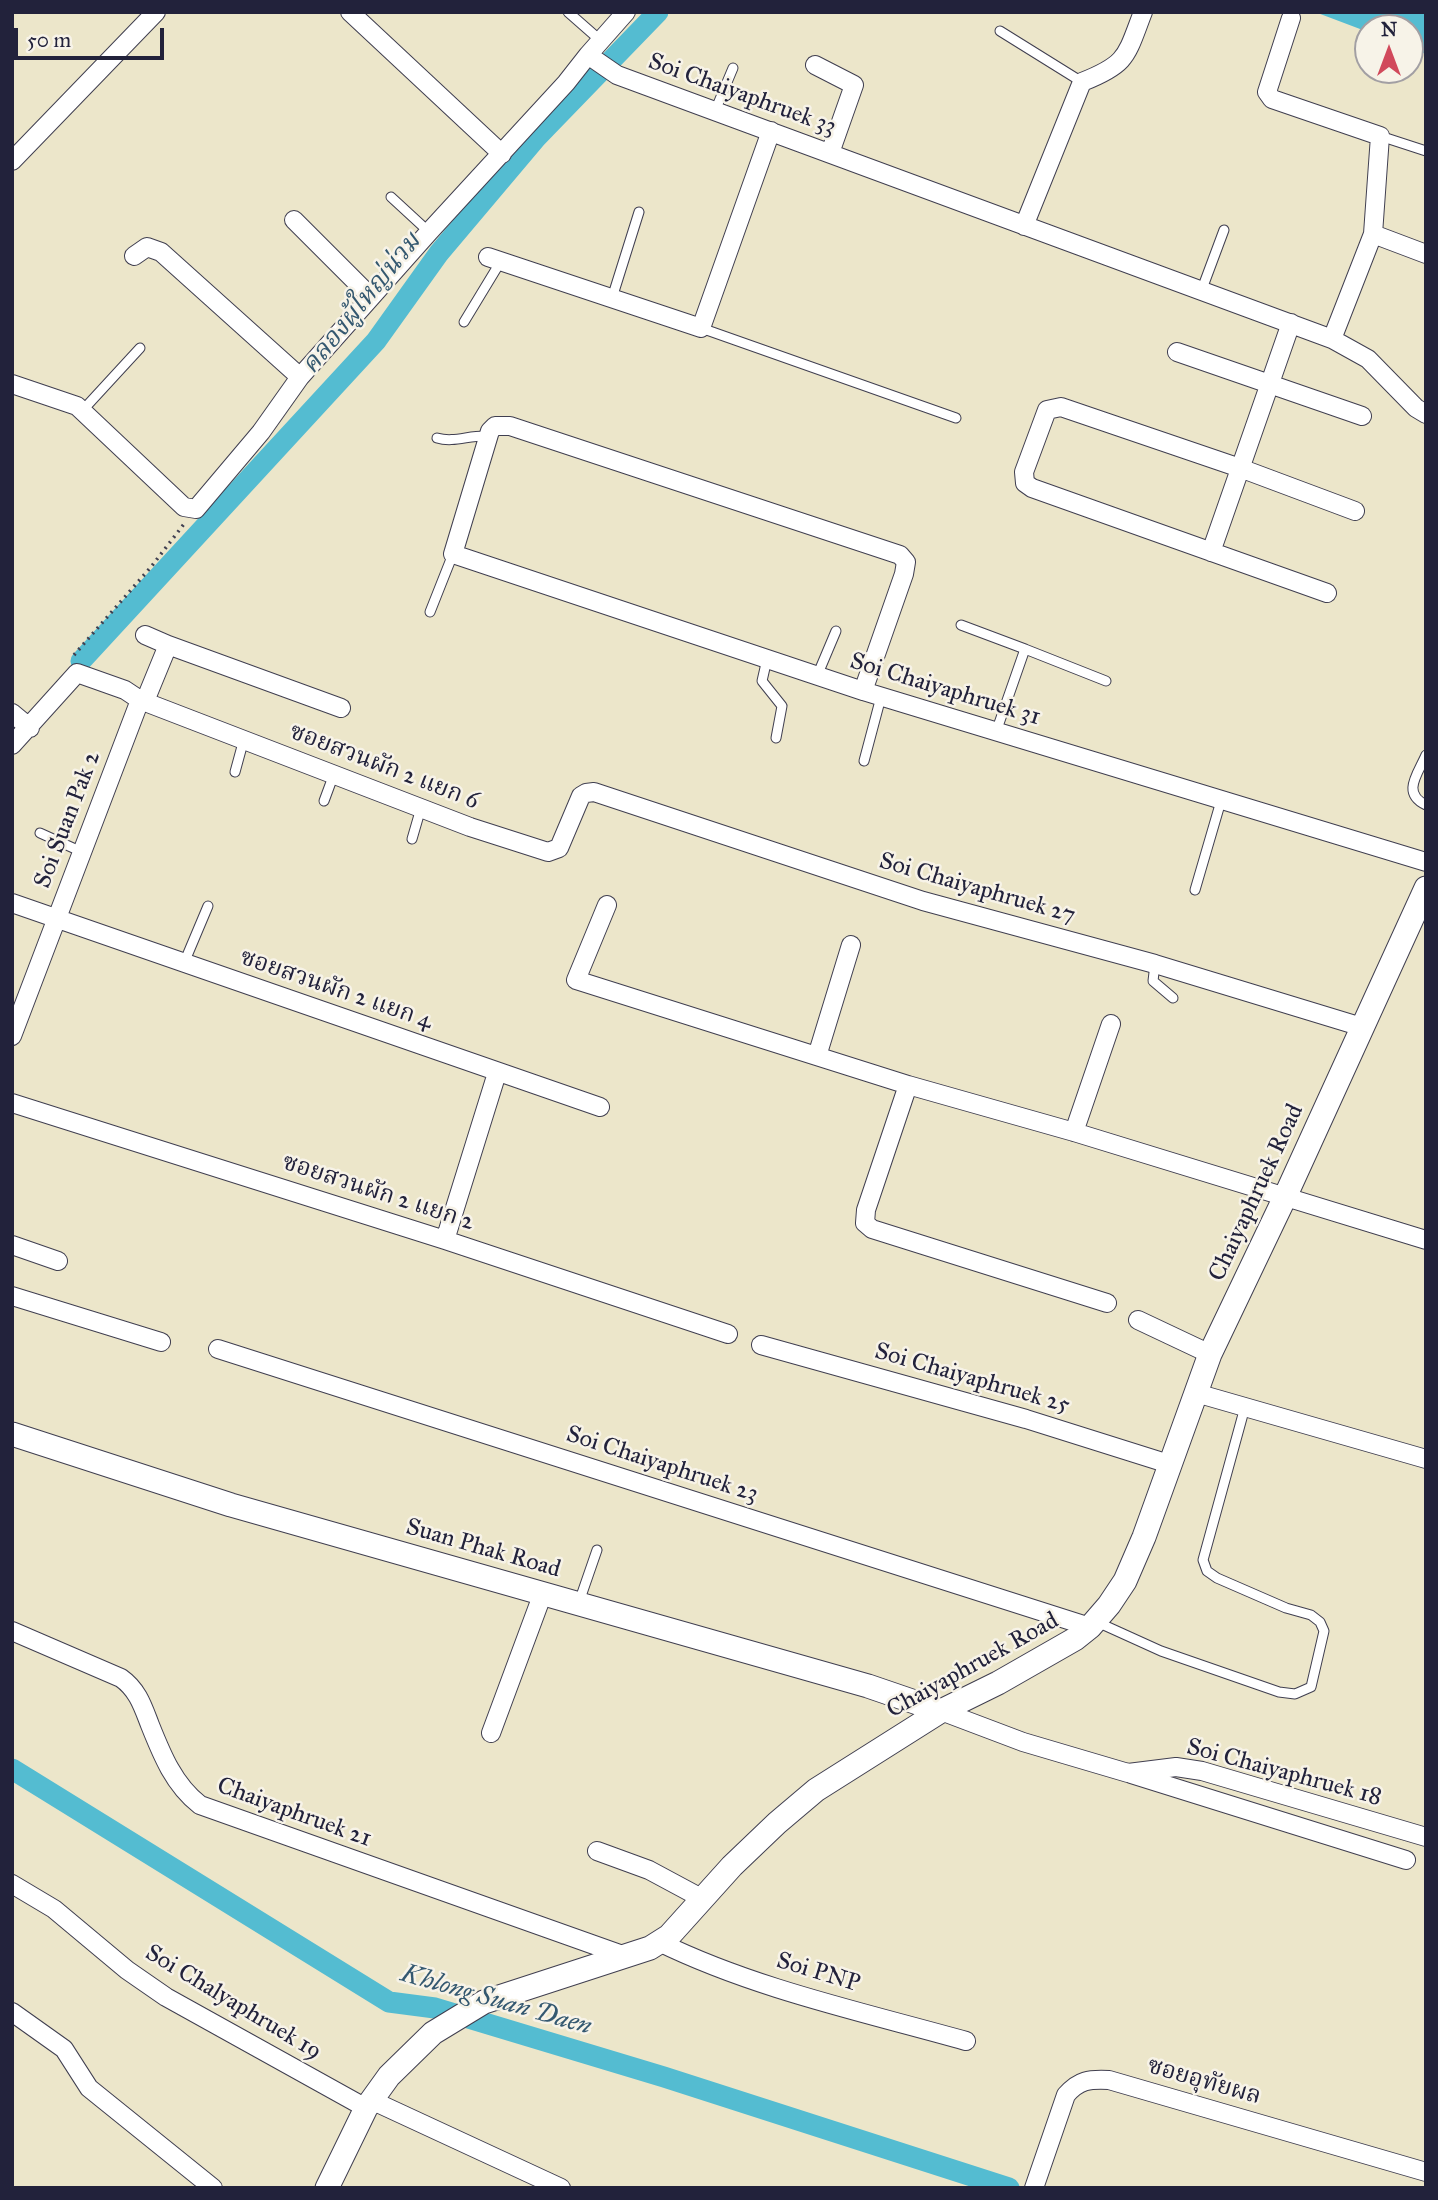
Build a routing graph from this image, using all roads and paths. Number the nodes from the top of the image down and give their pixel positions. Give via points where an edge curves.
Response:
1 (156, 12) edge
2 (350, 12) edge
3 (568, 12) edge
4 (626, 12) edge
5 (1143, 12) edge
6 (1290, 18) dead end
7 (1000, 32) dead end
8 (601, 41) junction
9 (595, 60) junction
10 (814, 65) dead end
11 (733, 68) dead end
12 (1082, 82) junction
13 (715, 111) junction
14 (771, 131) junction
15 (1380, 136) junction
16 (1426, 151) edge
17 (830, 153) junction
18 (502, 155) junction
19 (12, 161) edge
20 (391, 197) dead end
21 (639, 212) dead end
22 (294, 220) dead end
23 (1024, 226) junction
24 (1224, 230) dead end
25 (429, 232) junction
26 (1373, 234) junction
27 (1426, 254) edge
28 (134, 256) dead end
29 (495, 259) joint
30 (1202, 289) junction
31 (371, 298) junction
32 (612, 298) junction
33 (464, 322) dead end
34 (1290, 323) junction
35 (701, 328) junction
36 (1332, 339) junction
37 (140, 348) dead end
38 (1177, 352) dead end
39 (300, 377) junction
40 (12, 384) edge
41 (1268, 384) junction
42 (82, 411) junction
43 (1426, 414) edge
44 (1362, 416) dead end
45 (956, 418) dead end
46 (487, 436) junction
47 (437, 438) dead end
48 (1240, 468) junction
49 (196, 509) junction
50 (1355, 511) dead end
51 (1211, 552) junction
52 (453, 554) junction
53 (1327, 593) dead end
54 (430, 612) dead end
55 (961, 625) dead end
56 (836, 631) dead end
57 (145, 635) dead end
58 (169, 645) junction
59 (1025, 649) junction
60 (767, 659) junction
61 (817, 676) junction
62 (1106, 681) dead end
63 (69, 682) junction
64 (863, 691) junction
65 (881, 697) junction
66 (143, 701) junction
67 (341, 708) dead end
68 (12, 713) edge
69 (30, 728) junction
70 (996, 732) junction
71 (776, 738) dead end
72 (244, 740) junction
73 (12, 745) edge
74 (1426, 755) edge
75 (864, 761) dead end
76 (235, 772) dead end
77 (334, 775) junction
78 (581, 796) joint
79 (324, 801) dead end
80 (1221, 802) junction
81 (1426, 805) edge
82 (421, 808) junction
83 (40, 833) dead end
84 (412, 839) dead end
85 (82, 852) junction
86 (1426, 862) edge
87 (1426, 888) edge
88 (1195, 890) dead end
89 (12, 903) edge
90 (607, 905) dead end
91 (208, 906) dead end
92 (57, 918) junction
93 (851, 945) dead end
94 (184, 963) junction
95 (1155, 964) junction
96 (1172, 998) dead end
97 (17, 1010) edge
98 (1111, 1024) dead end
99 (1363, 1027) junction
100 (12, 1036) edge
101 (817, 1056) junction
102 (497, 1073) junction
103 (908, 1085) junction
104 (12, 1103) edge
105 (600, 1107) dead end
106 (1073, 1132) junction
107 (1285, 1197) junction
108 (445, 1240) junction
109 (1426, 1240) edge
110 (12, 1245) edge
111 (58, 1261) dead end
112 (12, 1296) edge
113 (1107, 1303) dead end
114 (1138, 1320) dead end
115 (728, 1334) dead end
116 (161, 1342) dead end
117 (761, 1345) dead end
118 (218, 1349) dead end
119 (1210, 1354) junction
120 (1196, 1393) junction
121 (1245, 1407) junction
122 (12, 1434) edge
123 (1426, 1459) edge
124 (1169, 1464) junction
125 (597, 1550) dead end
126 (543, 1593) junction
127 (578, 1604) junction
128 (1093, 1624) junction
129 (12, 1631) edge
130 (941, 1711) junction
131 (491, 1734) dead end
132 (1128, 1773) junction
133 (1426, 1836) edge
134 (597, 1852) dead end
135 (1406, 1860) dead end
136 (12, 1884) edge
137 (703, 1899) junction
138 (659, 1942) junction
139 (628, 1957) junction
140 (12, 2012) edge
141 (966, 2042) dead end
142 (369, 2104) junction
143 (1426, 2172) edge
144 (1037, 2180) edge
145 (213, 2188) edge
146 (327, 2188) edge
147 (561, 2188) edge

1 - 19 street
2 - 18 street
3 - 8 lane
4 - 8 street
5 - 12 street via 1126,57 1112,69
6 - 15 street via 1267,92 1272,99
7 - 12 lane
8 - 9 street
9 - 13 street, Soi Chaiyaphruek 33 via 617,75
9 - 18 street via 566,83
10 - 17 street via 854,85
11 - 13 lane
12 - 23 street
13 - 14 street, Soi Chaiyaphruek 33
14 - 17 street, Soi Chaiyaphruek 33
14 - 35 street
15 - 16 lane
15 - 26 street
17 - 23 street, Soi Chaiyaphruek 33
18 - 25 street
20 - 25 lane
21 - 32 lane
22 - 31 street
23 - 30 street, Soi Chaiyaphruek 33
24 - 30 lane
25 - 31 street
26 - 27 street
26 - 36 street
28 - 39 street via 147,247 161,253
29 - 32 street
29 - 33 lane
30 - 34 street, Soi Chaiyaphruek 33
31 - 39 street
32 - 35 street
34 - 36 street, Soi Chaiyaphruek 33
34 - 41 street
35 - 45 lane
36 - 43 street, Soi Chaiyaphruek 33 via 1368,359
37 - 42 lane
38 - 41 street
39 - 49 street
40 - 42 street
41 - 44 street
41 - 48 street
42 - 49 street via 184,508
46 - 47 lane via 450,441
46 - 52 street
46 - 64 street via 495,426 510,426 900,555 906,562 904,574
48 - 50 street
48 - 51 street
48 - 51 street via 1061,407 1048,410 1024,472 1025,483 1032,488
49 - 63 path via 70,659
51 - 53 street
52 - 54 lane
52 - 60 street, Soi Chaiyaphruek 31
55 - 59 lane
56 - 61 lane
57 - 58 street
58 - 66 street, Soi Suan Pak 2
58 - 67 street
59 - 62 lane
59 - 70 lane
60 - 61 street, Soi Chaiyaphruek 31
60 - 71 lane via 762,681 783,712
61 - 64 street, Soi Chaiyaphruek 31
63 - 66 street, ซอยสวนผัก 2 แยก 6 via 77,673
63 - 69 street
64 - 65 street, Soi Chaiyaphruek 31
65 - 70 street, Soi Chaiyaphruek 31
65 - 75 lane
66 - 72 street, ซอยสวนผัก 2 แยก 6
66 - 85 street, Soi Suan Pak 2
68 - 69 street
69 - 73 street
70 - 80 street, Soi Chaiyaphruek 31
72 - 76 lane
72 - 77 street, ซอยสวนผัก 2 แยก 6
74 - 81 lane via 1412,796
77 - 79 lane
77 - 82 street, ซอยสวนผัก 2 แยก 6
78 - 82 street, ซอยสวนผัก 2 แยก 6 via 554,852
78 - 95 street, Soi Chaiyaphruek 27 via 594,792 923,901
80 - 86 street, Soi Chaiyaphruek 31
80 - 88 lane
82 - 84 lane
83 - 85 lane
85 - 92 street, Soi Suan Pak 2
87 - 99 street, Chaiyaphruek Road via 1416,923
89 - 92 street, ซอยสวนผัก 2 แยก 4
90 - 101 street via 576,980
91 - 94 lane
92 - 94 street, ซอยสวนผัก 2 แยก 4
92 - 97 street, Soi Suan Pak 2
93 - 101 street
94 - 102 street, ซอยสวนผัก 2 แยก 4
95 - 96 lane via 1153,981
95 - 99 street, Soi Chaiyaphruek 27
97 - 100 street, Soi Suan Pak 2
98 - 106 street
99 - 107 street, Chaiyaphruek Road
101 - 103 street
102 - 105 street, ซอยสวนผัก 2 แยก 4
102 - 108 street
103 - 106 street
103 - 113 street via 865,1223
104 - 108 street, ซอยสวนผัก 2 แยก 2
106 - 107 street
107 - 109 street
107 - 119 street, Chaiyaphruek Road
108 - 115 street, ซอยสวนผัก 2 แยก 2
110 - 111 street
112 - 116 street
114 - 119 street
117 - 124 street, Soi Chaiyaphruek 25
118 - 128 street, Soi Chaiyaphruek 23
119 - 120 street, Chaiyaphruek Road
120 - 121 street
120 - 124 street, Chaiyaphruek Road
121 - 123 street
121 - 128 lane via 1203,1560 1217,1578 1320,1622 1324,1631 1311,1688 1295,1694 1279,1692
122 - 126 street, Suan Phak Road via 231,1505
124 - 128 street, Chaiyaphruek Road via 1125,1581
125 - 127 lane
126 - 127 street, Suan Phak Road
126 - 131 street
127 - 130 street, Suan Phak Road
128 - 130 street, Chaiyaphruek Road via 1076,1639
129 - 139 street, Chaiyaphruek 21 via 130,1685 167,1765 200,1805
130 - 132 street, Soi Chaiyaphruek 18 via 1023,1742
130 - 137 street, Chaiyaphruek Road via 817,1790 732,1866
132 - 133 street, Soi Chaiyaphruek 18 via 1177,1768 1202,1772
132 - 135 street, Soi Chaiyaphruek 18
134 - 137 street via 649,1870
136 - 142 street, Soi Chalyaphruek 19 via 54,1909 166,1997
137 - 138 street, Chaiyaphruek Road
138 - 139 street, Chaiyaphruek Road
138 - 141 street, Soi PNP via 708,1965
139 - 142 street, Chaiyaphruek Road via 484,2003 433,2033 407,2056
140 - 145 street via 64,2049 89,2088
142 - 146 street, Chaiyaphruek Road
142 - 147 street, Soi Chalyaphruek 19
143 - 144 street, ซอยอุทัยผล via 1109,2080 1088,2079 1066,2095

